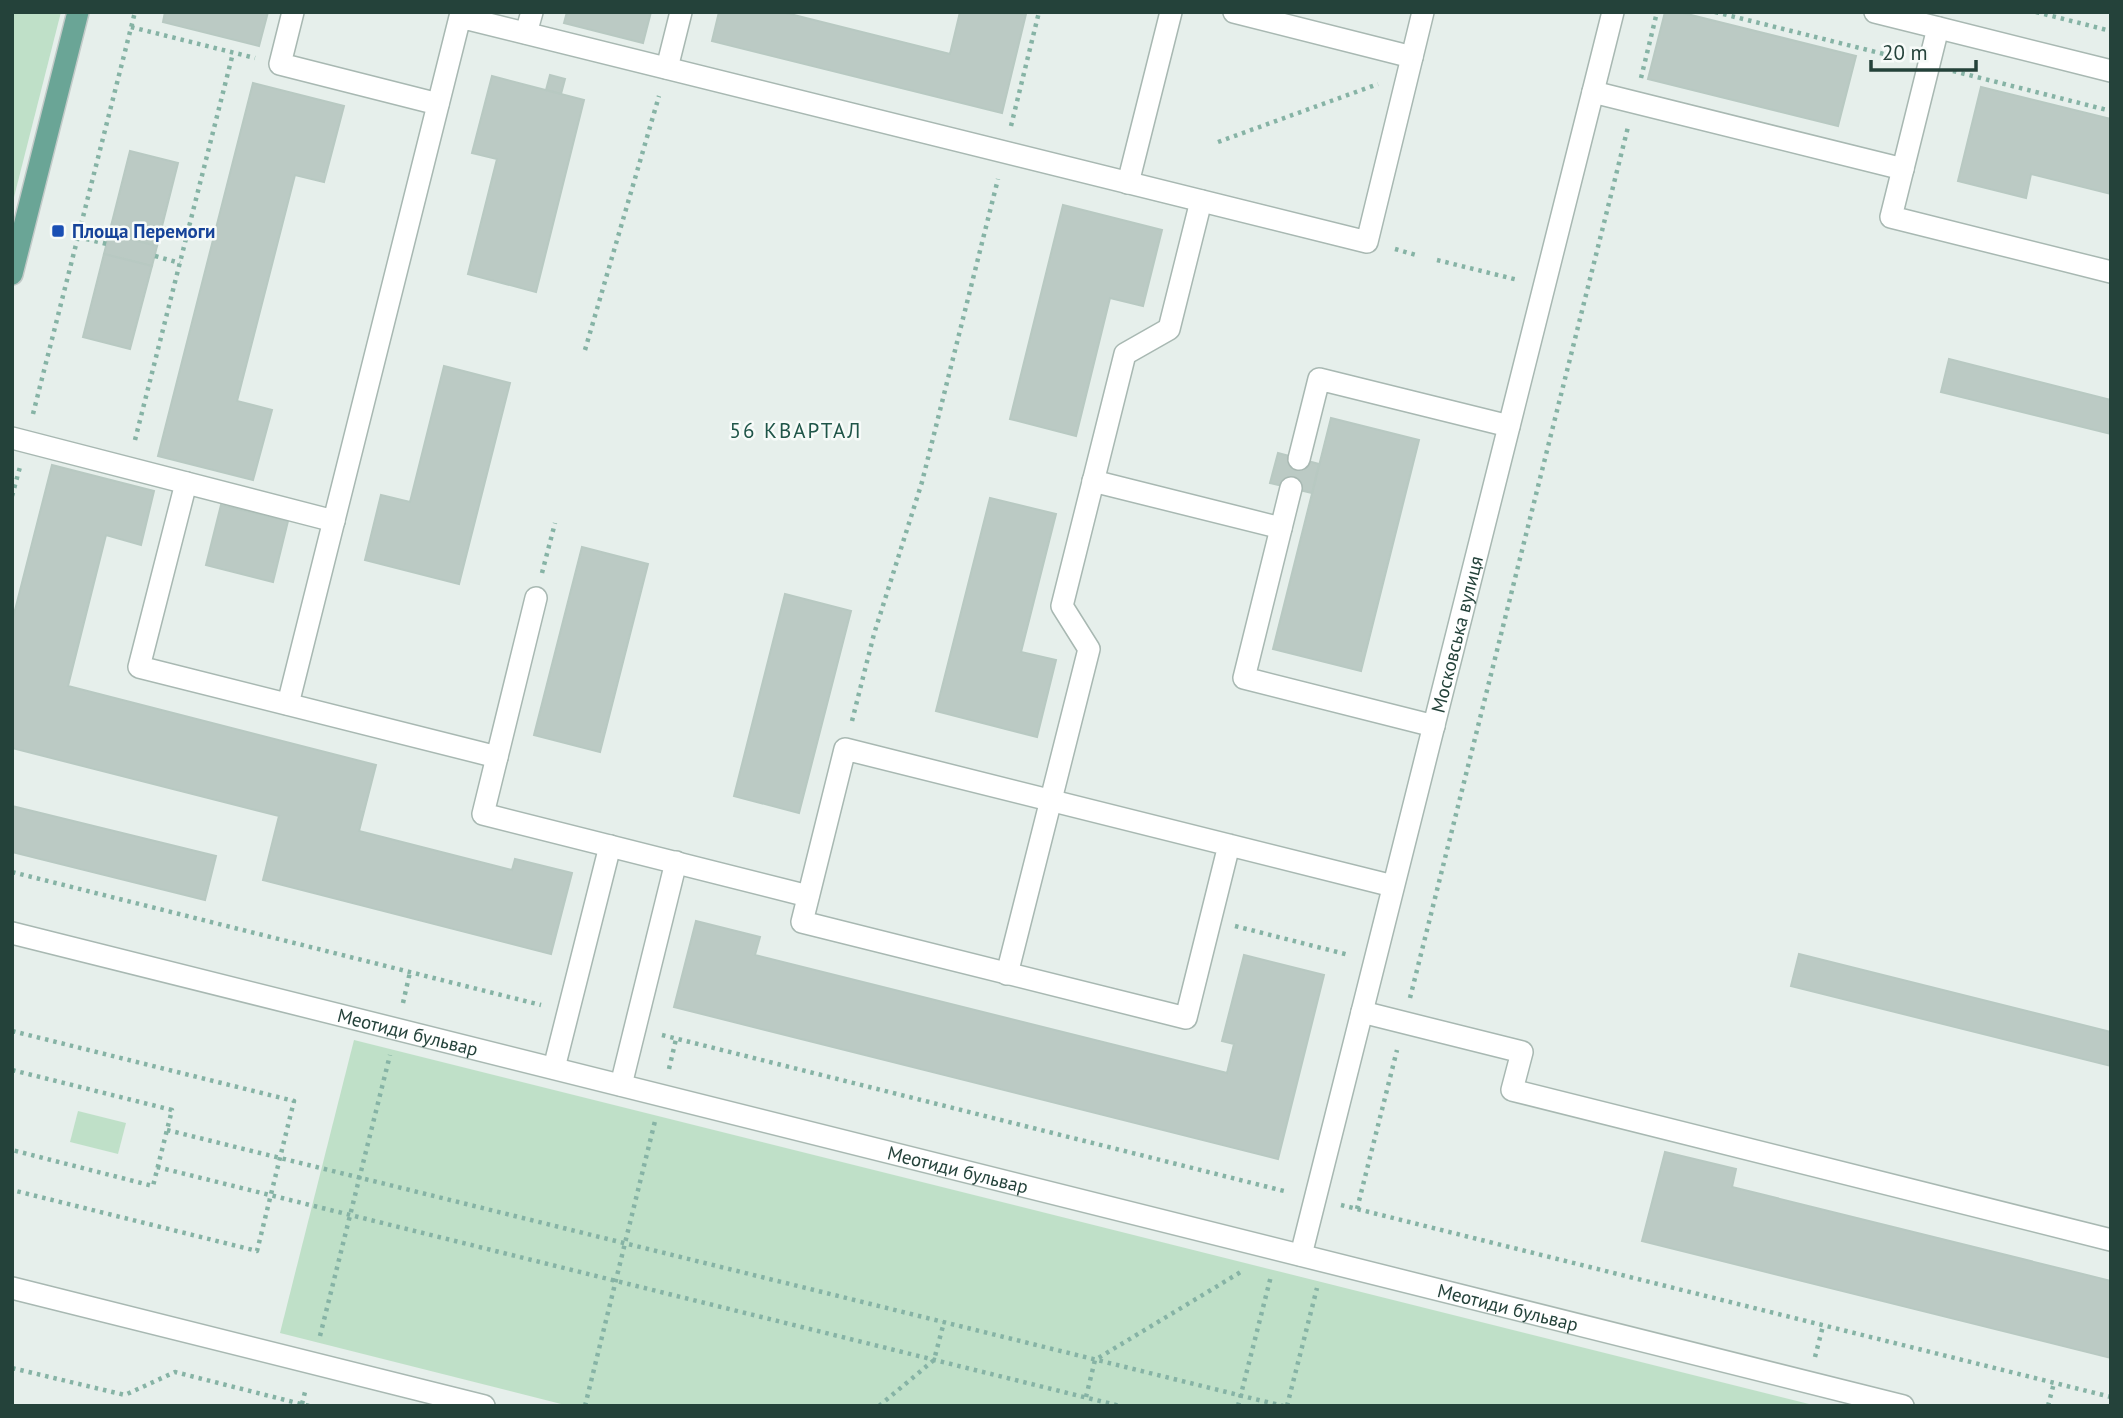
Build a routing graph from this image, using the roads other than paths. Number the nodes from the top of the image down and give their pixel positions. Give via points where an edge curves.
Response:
1 (78, 12) edge
2 (293, 12) edge
3 (532, 12) edge
4 (681, 12) edge
5 (1171, 12) edge
6 (1234, 12) edge
7 (1423, 12) edge
8 (1613, 12) edge
9 (1875, 12) edge
10 (1938, 28) junction
11 (526, 33) junction
12 (1410, 65) junction
13 (667, 68) junction
14 (2111, 71) edge
15 (1593, 92) junction
16 (439, 104) junction
17 (1903, 169) junction
18 (1129, 183) junction
19 (1201, 201) junction
20 (2111, 272) edge
21 (12, 274) edge
22 (1509, 426) junction
23 (19, 440) edge
24 (1299, 458) dead end
25 (1093, 481) junction
26 (186, 483) junction
27 (1291, 488) dead end
28 (334, 521) junction
29 (1282, 528) junction
30 (536, 598) road end
31 (288, 704) junction
32 (1434, 726) junction
33 (497, 757) junction
34 (1051, 801) junction
35 (1229, 845) junction
36 (610, 846) junction
37 (676, 862) junction
38 (1393, 886) junction
39 (808, 896) junction
40 (12, 933) edge
41 (1007, 974) junction
42 (1362, 1012) junction
43 (554, 1068) junction
44 (621, 1085) junction
45 (2111, 1240) edge
46 (1301, 1255) junction
47 (12, 1288) edge
48 (484, 1406) edge
49 (1903, 1406) edge

1 - 21 main road
2 - 16 street via 280,64
3 - 11 street
4 - 13 street
5 - 18 street
6 - 12 street
7 - 12 street
8 - 15 street, Московська вулиця
9 - 10 street
10 - 14 street
10 - 17 street
11 - 13 street
11 - 16 street via 460,17
12 - 19 street via 1367,242
13 - 18 street
15 - 17 street
15 - 22 street, Московська вулиця
16 - 28 street
17 - 20 street via 1891,217
18 - 19 street
19 - 25 street via 1169,329 1125,354
22 - 24 street via 1319,379
22 - 32 street, Московська вулиця
23 - 26 street
25 - 29 street
25 - 34 street via 1062,606 1089,649
26 - 28 street
26 - 31 street via 139,667
27 - 29 street
28 - 31 street
29 - 32 street via 1244,678
30 - 33 street
31 - 33 street
32 - 38 street, Московська вулиця
33 - 36 street via 483,814
34 - 35 street
34 - 39 street via 845,749
34 - 41 street
35 - 38 street
35 - 41 street via 1186,1018
36 - 37 street
36 - 43 street
37 - 39 street
37 - 44 street
38 - 42 street, Московська вулиця
39 - 41 street via 802,922
40 - 43 street, Меотиди бульвар
42 - 45 street via 1522,1052 1512,1090
42 - 46 street, Московська вулиця
43 - 44 street, Меотиди бульвар
44 - 46 street, Меотиди бульвар
46 - 49 street, Меотиди бульвар
47 - 48 street

